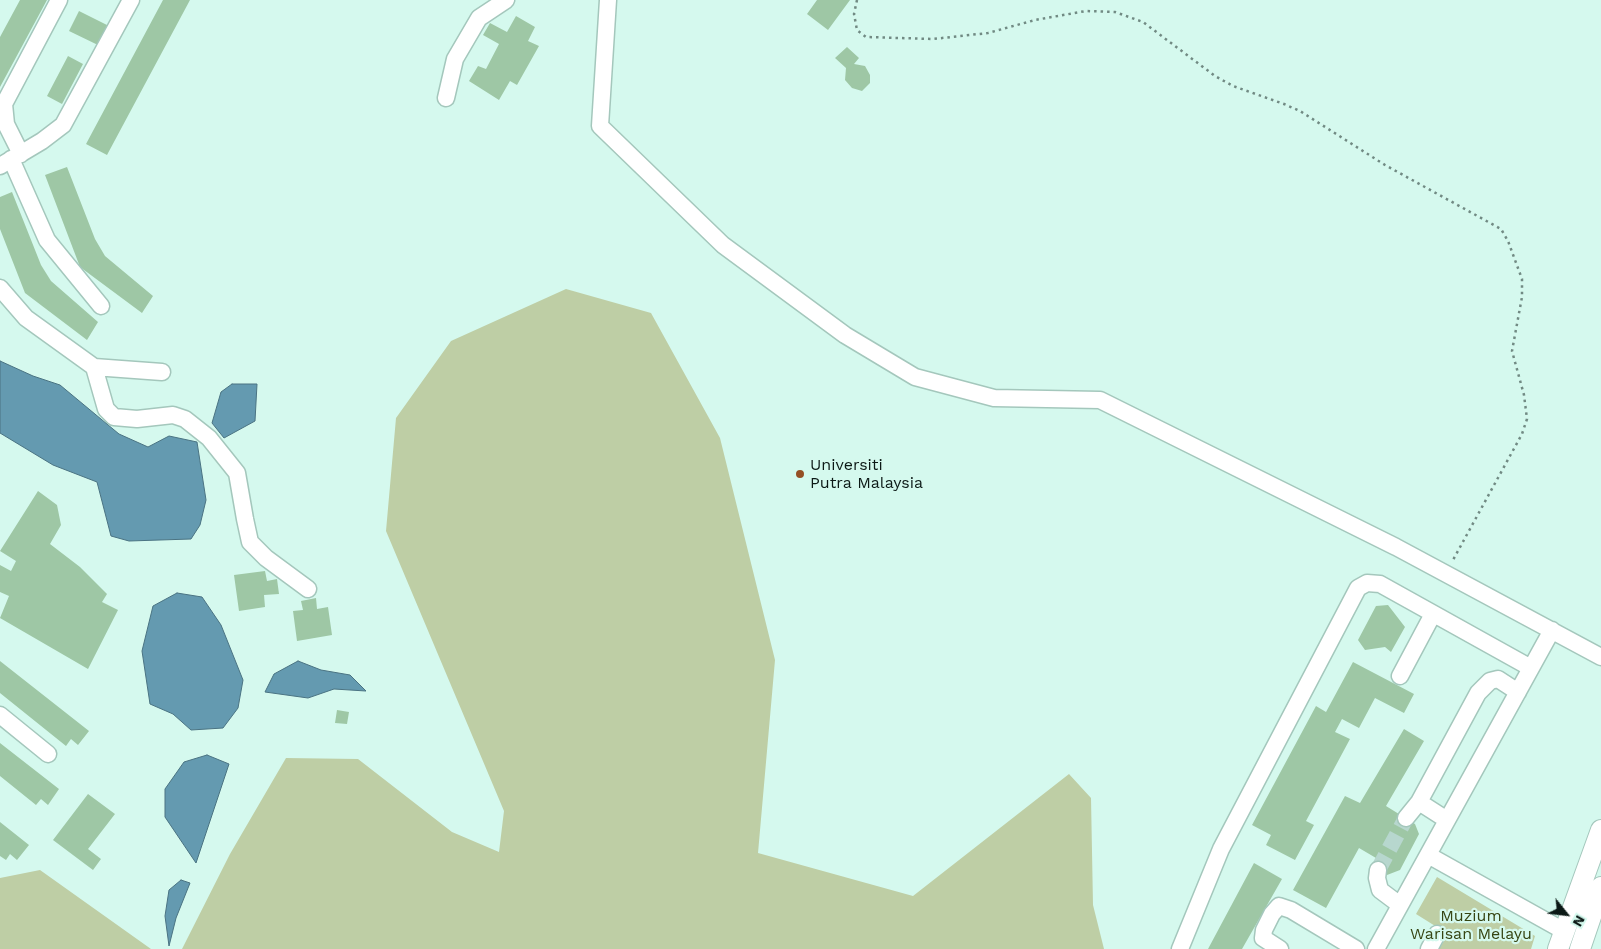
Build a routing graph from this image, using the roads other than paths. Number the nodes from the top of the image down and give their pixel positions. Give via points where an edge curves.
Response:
1 (59, 0) edge
2 (131, 0) edge
3 (506, 0) edge
4 (608, 0) edge
5 (446, 98) dead end
6 (11, 159) edge
7 (0, 288) edge
8 (101, 306) dead end
9 (94, 367) junction
10 (162, 372) dead end
11 (308, 589) dead end
12 (1433, 614) junction
13 (1552, 630) junction
14 (1601, 657) edge
15 (1531, 668) junction
16 (1400, 676) dead end
17 (1518, 692) junction
18 (0, 714) edge
19 (48, 754) dead end
20 (1419, 802) junction
21 (1406, 818) tunnel mouth
22 (1447, 820) junction
23 (1601, 830) edge
24 (1428, 855) junction
25 (1378, 870) tunnel mouth
26 (1601, 887) edge
27 (1400, 905) junction
28 (1437, 934) dead end
29 (1561, 940) edge
30 (1180, 949) edge
31 (1280, 949) edge
32 (1356, 949) edge
33 (1376, 949) edge
34 (1429, 949) edge
35 (1580, 949) edge

1 - 6 street via 4,104
2 - 6 street via 63,125
3 - 5 street via 479,18 455,59
4 - 13 street via 600,126 724,245 845,335 915,377 994,398 1100,400 1396,547
6 - 8 street via 47,240
7 - 9 street via 26,318
9 - 10 street
9 - 11 street via 106,409 114,417 137,419 173,415 185,419 209,438 237,473 250,542
12 - 15 street
12 - 16 street
12 - 30 street via 1380,584 1367,583 1358,588 1221,849
13 - 14 street
13 - 15 street
15 - 17 street
17 - 20 street via 1498,679 1490,681 1478,693
17 - 22 street
18 - 19 street
20 - 21 street
20 - 22 street
22 - 24 street
23 - 29 main road
24 - 27 street
24 - 29 street
25 - 27 street via 1380,890
26 - 35 main road
27 - 33 street
28 - 34 street
31 - 32 street via 1264,938 1264,930 1279,906

